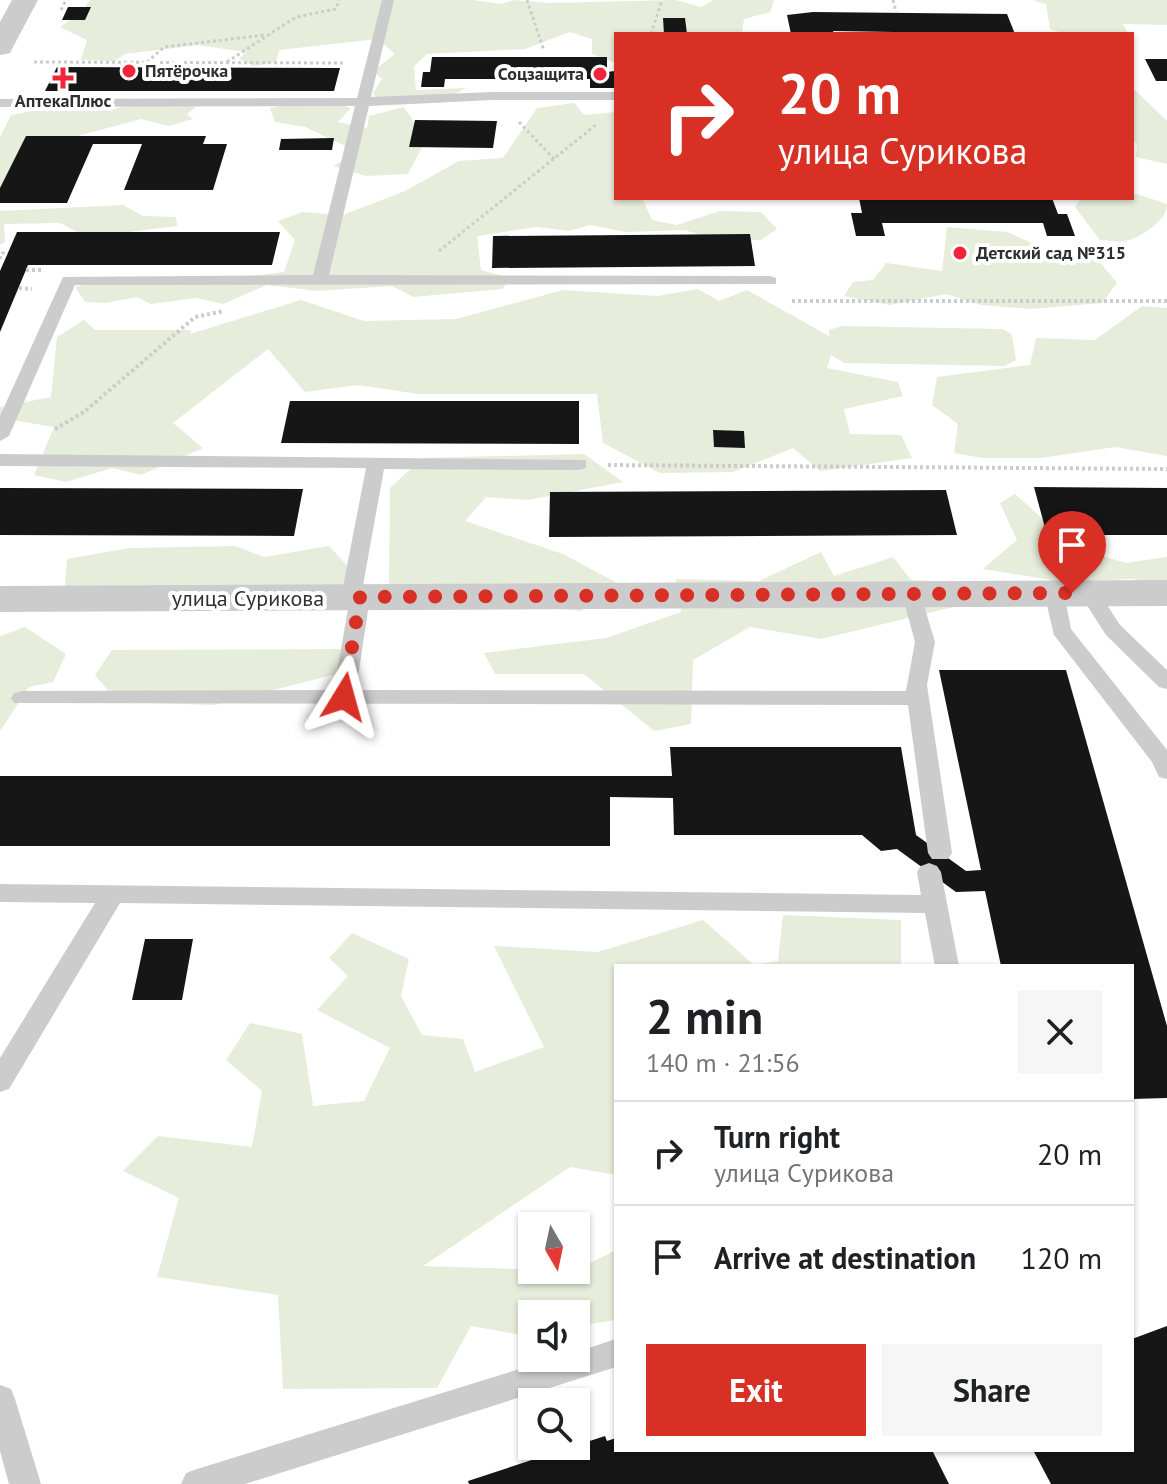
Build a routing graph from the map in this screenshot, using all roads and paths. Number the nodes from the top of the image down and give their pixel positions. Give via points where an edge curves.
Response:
1 (25, 0) edge
2 (339, 0) edge
3 (388, 0) edge
4 (527, 0) edge
5 (662, 0) edge
6 (893, 0) edge
7 (896, 12) dead end
8 (4, 32) edge
9 (652, 32) edge
10 (270, 34) junction
11 (544, 51) dead end
12 (34, 62) dead end
13 (147, 62) junction
14 (226, 63) junction
15 (372, 63) junction
16 (492, 96) junction
17 (614, 96) edge
18 (362, 102) junction
19 (0, 103) edge
20 (604, 118) dead end
21 (554, 159) junction
22 (8, 253) dead end
23 (0, 259) edge
24 (320, 280) junction
25 (403, 280) junction
26 (770, 281) joint
27 (1167, 301) edge
28 (234, 309) dead end
29 (0, 436) edge
30 (2, 460) edge
31 (376, 463) junction
32 (579, 464) joint
33 (1167, 469) edge
34 (1072, 593) junction
35 (1167, 593) edge
36 (912, 594) junction
37 (355, 597) junction
38 (0, 599) edge
39 (1167, 682) edge
40 (344, 697) junction
41 (22, 698) dead end
42 (917, 698) junction
43 (1167, 771) edge
44 (0, 893) edge
45 (114, 893) junction
46 (937, 904) junction
47 (947, 964) edge
48 (0, 1081) edge
49 (614, 1354) edge
50 (0, 1399) edge
51 (25, 1484) edge
52 (197, 1484) edge

1 - 8 street
2 - 10 path via 336,9 296,17
3 - 15 lane
4 - 11 path
5 - 9 path
6 - 7 path
10 - 13 path via 164,47
10 - 14 path
12 - 13 path
13 - 14 path
14 - 15 path
15 - 18 lane
16 - 17 lane
16 - 18 lane
16 - 21 path
18 - 19 lane
18 - 24 lane
20 - 21 path
21 - 25 path
22 - 23 path
24 - 25 lane
24 - 29 lane via 69,280
25 - 26 lane
26 - 27 path via 783,301
28 - 30 path via 195,317 84,412
30 - 31 lane
31 - 32 lane
31 - 37 lane
32 - 33 path
34 - 35 street, улица Сурикова
34 - 36 street, улица Сурикова
34 - 39 lane
34 - 43 lane via 1061,630
36 - 37 street, улица Сурикова
36 - 42 lane via 925,642
37 - 38 street, улица Сурикова
37 - 40 lane
40 - 41 lane
40 - 42 lane
42 - 46 lane
44 - 45 lane
45 - 46 lane
45 - 48 lane
46 - 47 lane
49 - 52 lane
50 - 51 lane

